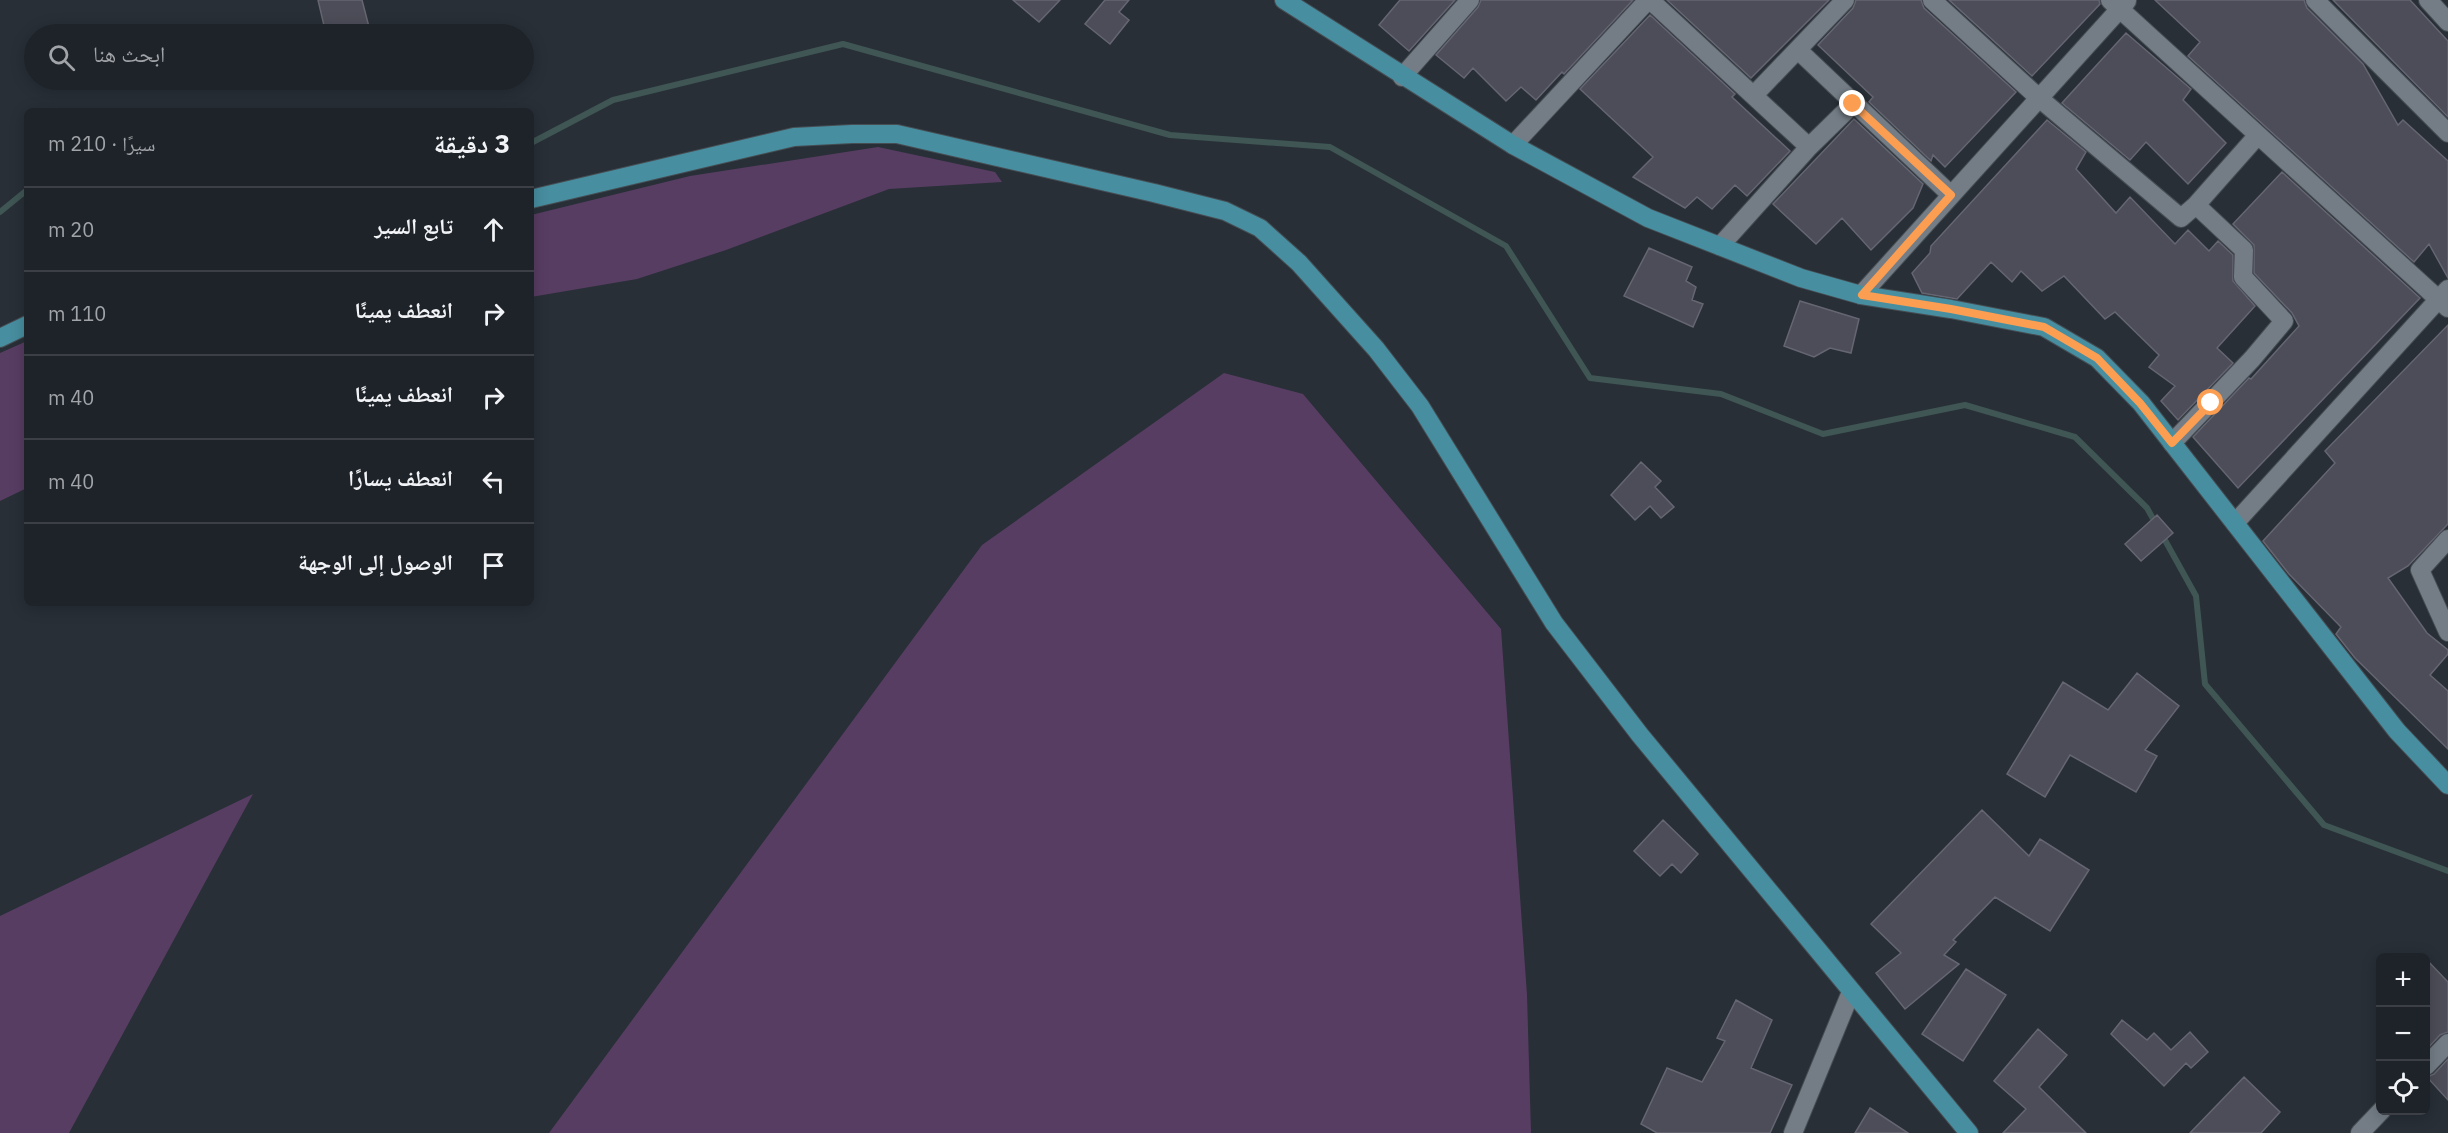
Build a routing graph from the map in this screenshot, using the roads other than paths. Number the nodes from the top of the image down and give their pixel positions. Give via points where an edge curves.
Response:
1 (1284, 0) edge
2 (1470, 0) edge
3 (1649, 0) edge
4 (1845, 0) edge
5 (1932, 0) edge
6 (2315, 0) edge
7 (2428, 0) edge
8 (2120, 3) edge
9 (2448, 22) edge
10 (1798, 50) junction
11 (1402, 76) junction
12 (1754, 95) junction
13 (2039, 98) junction
14 (1853, 104) junction
15 (2448, 133) edge
16 (2258, 135) junction
17 (1513, 145) junction
18 (1809, 147) junction
19 (1951, 195) junction
20 (534, 198) edge
21 (2196, 205) junction
22 (1720, 246) junction
23 (1862, 295) junction
24 (2445, 299) edge
25 (24, 326) edge
26 (0, 338) edge
27 (2172, 443) junction
28 (2235, 523) junction
29 (2448, 539) edge
30 (2448, 632) edge
31 (2448, 786) edge
32 (1851, 992) junction
33 (2448, 1043) edge
34 (2430, 1062) edge
35 (2377, 1115) edge
36 (1965, 1131) edge
37 (1793, 1133) edge
38 (2360, 1133) edge

1 - 11 main road
2 - 11 street
3 - 12 street
3 - 17 street
4 - 10 street
5 - 13 street
6 - 15 street
7 - 9 street
8 - 13 street
8 - 16 street
10 - 12 street
10 - 14 street
11 - 17 main road
12 - 18 street
13 - 19 street
13 - 21 street via 2181,218
14 - 18 street
14 - 19 street
16 - 21 street
16 - 24 street
17 - 22 main road via 1648,218
18 - 22 street
19 - 23 street
20 - 32 main road via 794,137 897,134 1164,195 1225,211 1260,228 1299,263 1384,358 1420,406 1554,623 1640,735
21 - 27 street via 2244,250 2243,277 2284,321
22 - 23 main road via 1801,278
23 - 27 main road via 2044,327 2097,358
24 - 28 street
25 - 26 main road
27 - 28 main road
28 - 31 main road via 2397,731
29 - 30 street via 2420,570
32 - 36 main road
32 - 37 street
33 - 34 street
35 - 38 street

